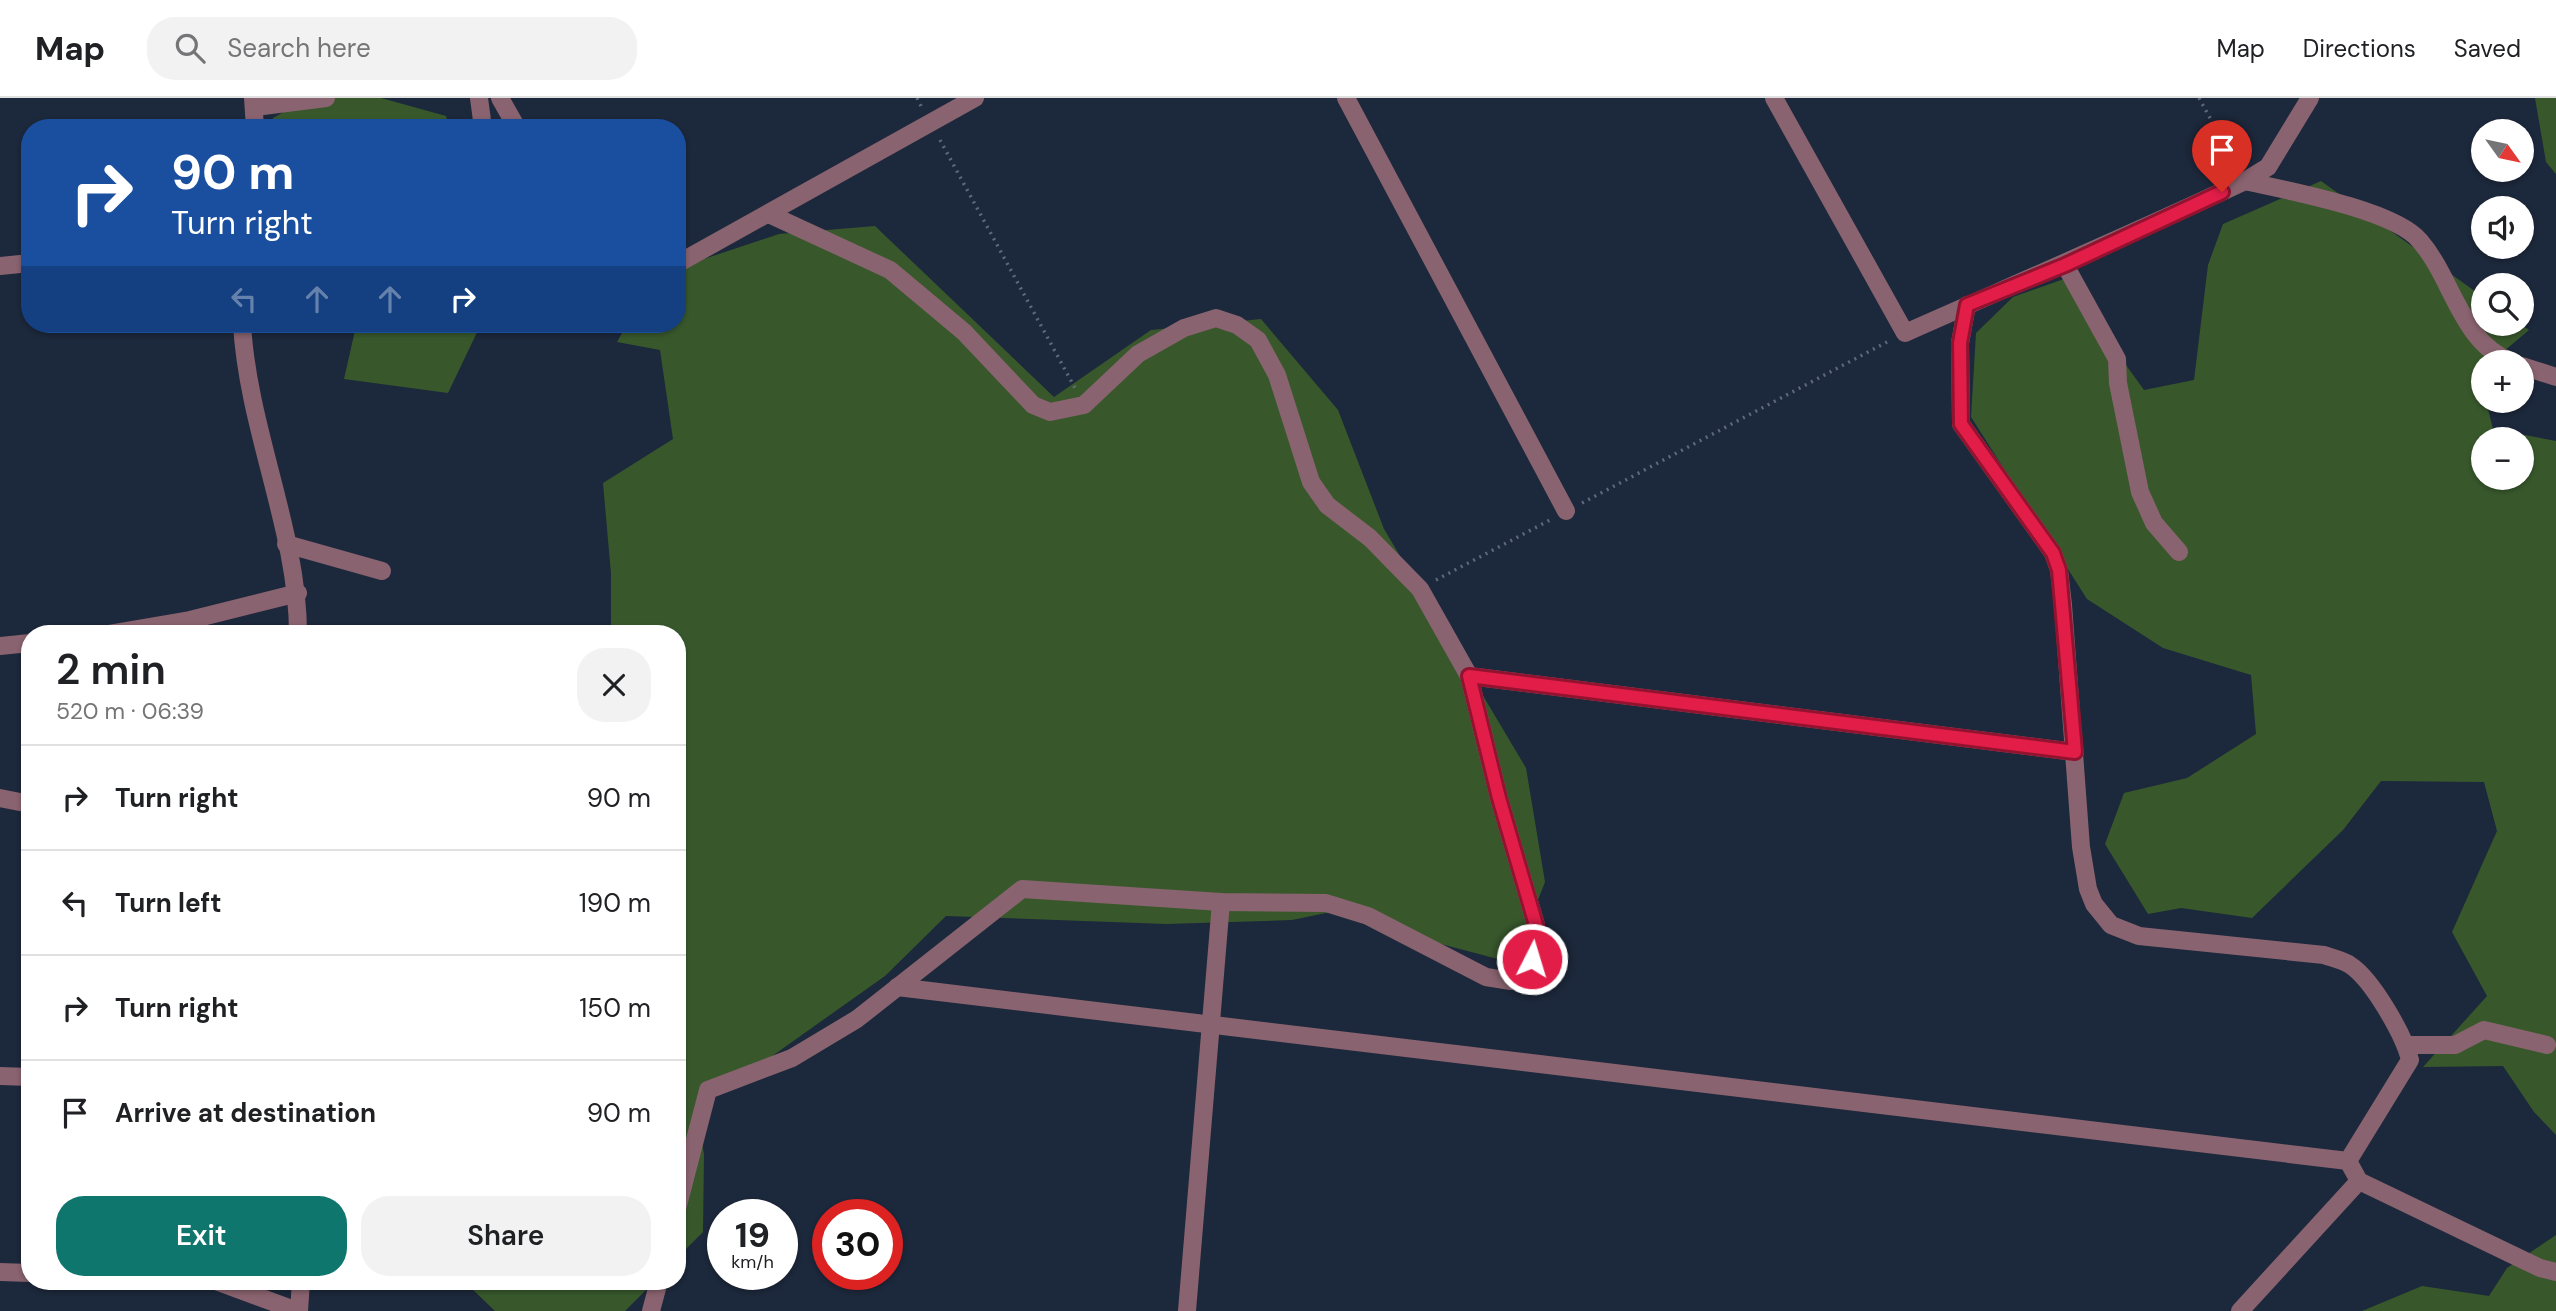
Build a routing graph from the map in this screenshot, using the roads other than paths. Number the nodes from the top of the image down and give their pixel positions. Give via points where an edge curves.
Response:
1 (326, 98) edge
2 (479, 98) edge
3 (500, 98) edge
4 (975, 98) edge
5 (1346, 98) edge
6 (1774, 98) edge
7 (2310, 98) edge
8 (254, 102) edge
9 (482, 119) edge
10 (512, 119) edge
11 (2245, 181) junction
12 (771, 215) junction
13 (686, 259) edge
14 (21, 264) edge
15 (2065, 265) junction
16 (0, 266) edge
17 (1967, 305) junction
18 (243, 333) edge
19 (2496, 350) edge
20 (2534, 370) edge
21 (2556, 377) edge
22 (1566, 512) road end
23 (286, 544) junction
24 (2179, 552) dead end
25 (382, 570) dead end
26 (298, 593) junction
27 (161, 625) edge
28 (298, 625) edge
29 (21, 644) edge
30 (0, 646) edge
31 (1469, 676) junction
32 (2075, 752) junction
33 (0, 798) edge
34 (21, 802) edge
35 (1221, 902) junction
36 (897, 987) junction
37 (1211, 1025) junction
38 (2406, 1045) junction
39 (2547, 1045) dead end
40 (0, 1076) edge
41 (21, 1077) edge
42 (2348, 1161) junction
43 (686, 1174) edge
44 (2359, 1181) junction
45 (0, 1272) edge
46 (2556, 1272) edge
47 (21, 1273) edge
48 (241, 1290) edge
49 (300, 1290) edge
50 (657, 1290) edge
51 (298, 1311) edge
52 (651, 1311) edge
53 (1187, 1311) edge
54 (2240, 1311) edge

1 - 8 street
2 - 9 street
3 - 10 street
4 - 12 street
5 - 22 street
6 - 17 street via 1905,333
7 - 11 street via 2268,167
11 - 15 street
11 - 19 street via 2330,199 2399,226 2420,240 2474,334
12 - 13 street
12 - 31 street via 890,270 964,332 1033,405 1050,412 1084,405 1138,354 1184,328 1216,318 1237,325 1258,340 1277,375 1311,482 1327,505 1370,538 1420,589
14 - 16 street
15 - 17 street
15 - 24 street via 2117,359 2140,492 2154,523
17 - 32 street via 1960,343 1961,424 2053,553 2059,570
18 - 23 street via 248,390
20 - 21 street
23 - 25 street
23 - 26 street
26 - 27 street
26 - 28 street
29 - 30 street
31 - 32 street
31 - 35 street via 1536,925 1532,959 1524,974 1511,981 1486,977 1368,916 1326,903
32 - 38 street via 2088,890 2111,925 2139,936 2324,955 2351,965 2373,990
33 - 34 street
35 - 36 street via 1022,889
35 - 37 street
36 - 37 street
36 - 43 street via 857,1019 792,1058 708,1090
37 - 42 street
37 - 53 street
38 - 39 street via 2455,1045 2484,1030
38 - 42 street via 2410,1059
40 - 41 street
42 - 44 street
44 - 46 street
44 - 54 street
45 - 47 street
48 - 51 street
49 - 51 street
50 - 52 street

